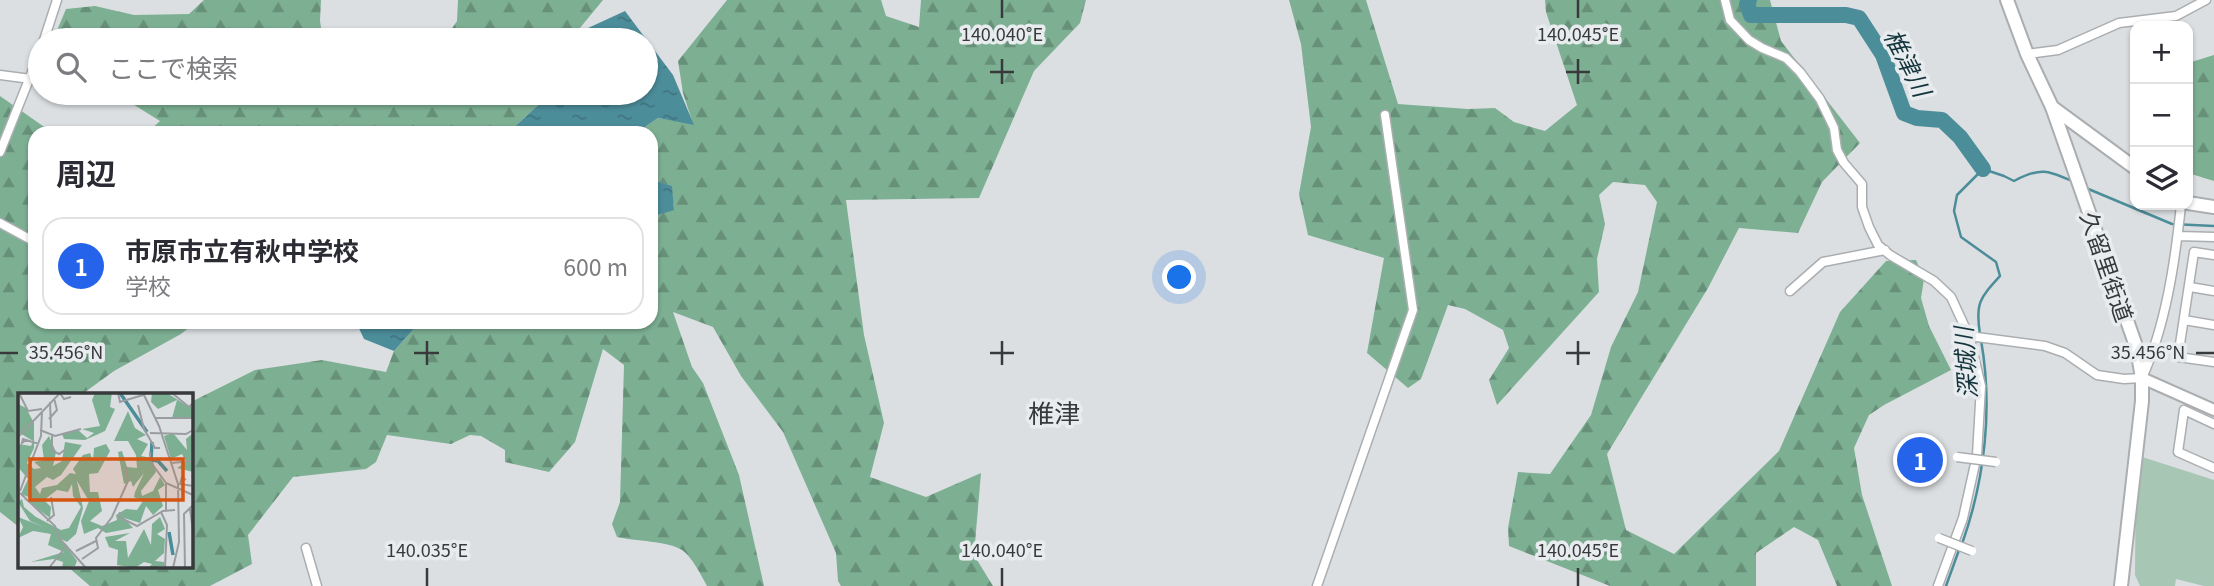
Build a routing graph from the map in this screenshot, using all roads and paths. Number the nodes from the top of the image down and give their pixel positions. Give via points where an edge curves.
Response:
1 (57, 0) edge
2 (1725, 0) edge
3 (2007, 0) edge
4 (2206, 0) edge
5 (48, 28) edge
6 (2027, 54) junction
7 (0, 75) edge
8 (28, 79) edge
9 (28, 86) edge
10 (2052, 107) junction
11 (1385, 115) dead end
12 (0, 152) edge
13 (2130, 164) edge
14 (2193, 204) edge
15 (2214, 207) edge
16 (2181, 210) edge
17 (0, 223) edge
18 (2178, 236) junction
19 (2214, 237) edge
20 (28, 238) edge
21 (1885, 250) junction
22 (2214, 255) edge
23 (2190, 287) junction
24 (2214, 290) edge
25 (1790, 291) dead end
26 (2185, 320) junction
27 (2214, 325) edge
28 (1969, 336) junction
29 (2214, 362) edge
30 (2142, 378) junction
31 (2214, 410) edge
32 (2214, 424) edge
33 (1957, 457) dead end
34 (1996, 462) dead end
35 (2214, 468) edge
36 (1940, 538) dead end
37 (306, 548) dead end
38 (1972, 551) dead end
39 (317, 586) edge
40 (1317, 586) edge
41 (1938, 586) edge
42 (2121, 586) edge

1 - 5 street
2 - 21 street via 1730,20 1762,48 1786,58 1820,99 1834,128 1837,150 1861,184 1869,227
3 - 6 main road, 久留里街道
4 - 6 street via 2176,16 2119,23 2058,50
6 - 10 main road, 久留里街道
7 - 8 street
9 - 12 street
10 - 13 main road
10 - 30 main road, 久留里街道 via 2137,349
11 - 40 street via 1413,310
14 - 15 main road
16 - 18 street
17 - 20 street
18 - 19 street
18 - 30 street via 2153,354
21 - 25 street via 1823,262
21 - 28 street via 1951,297
22 - 23 street via 2194,252
23 - 24 street
23 - 26 street
26 - 27 street
26 - 29 street via 2178,357
28 - 30 street via 2045,346 2065,352 2097,375
28 - 41 street via 1981,386 1976,455 1963,518
30 - 31 street
30 - 42 main road, 久留里街道
32 - 35 street via 2184,410 2178,452
33 - 34 street, bridge
36 - 38 street, bridge
37 - 39 street

